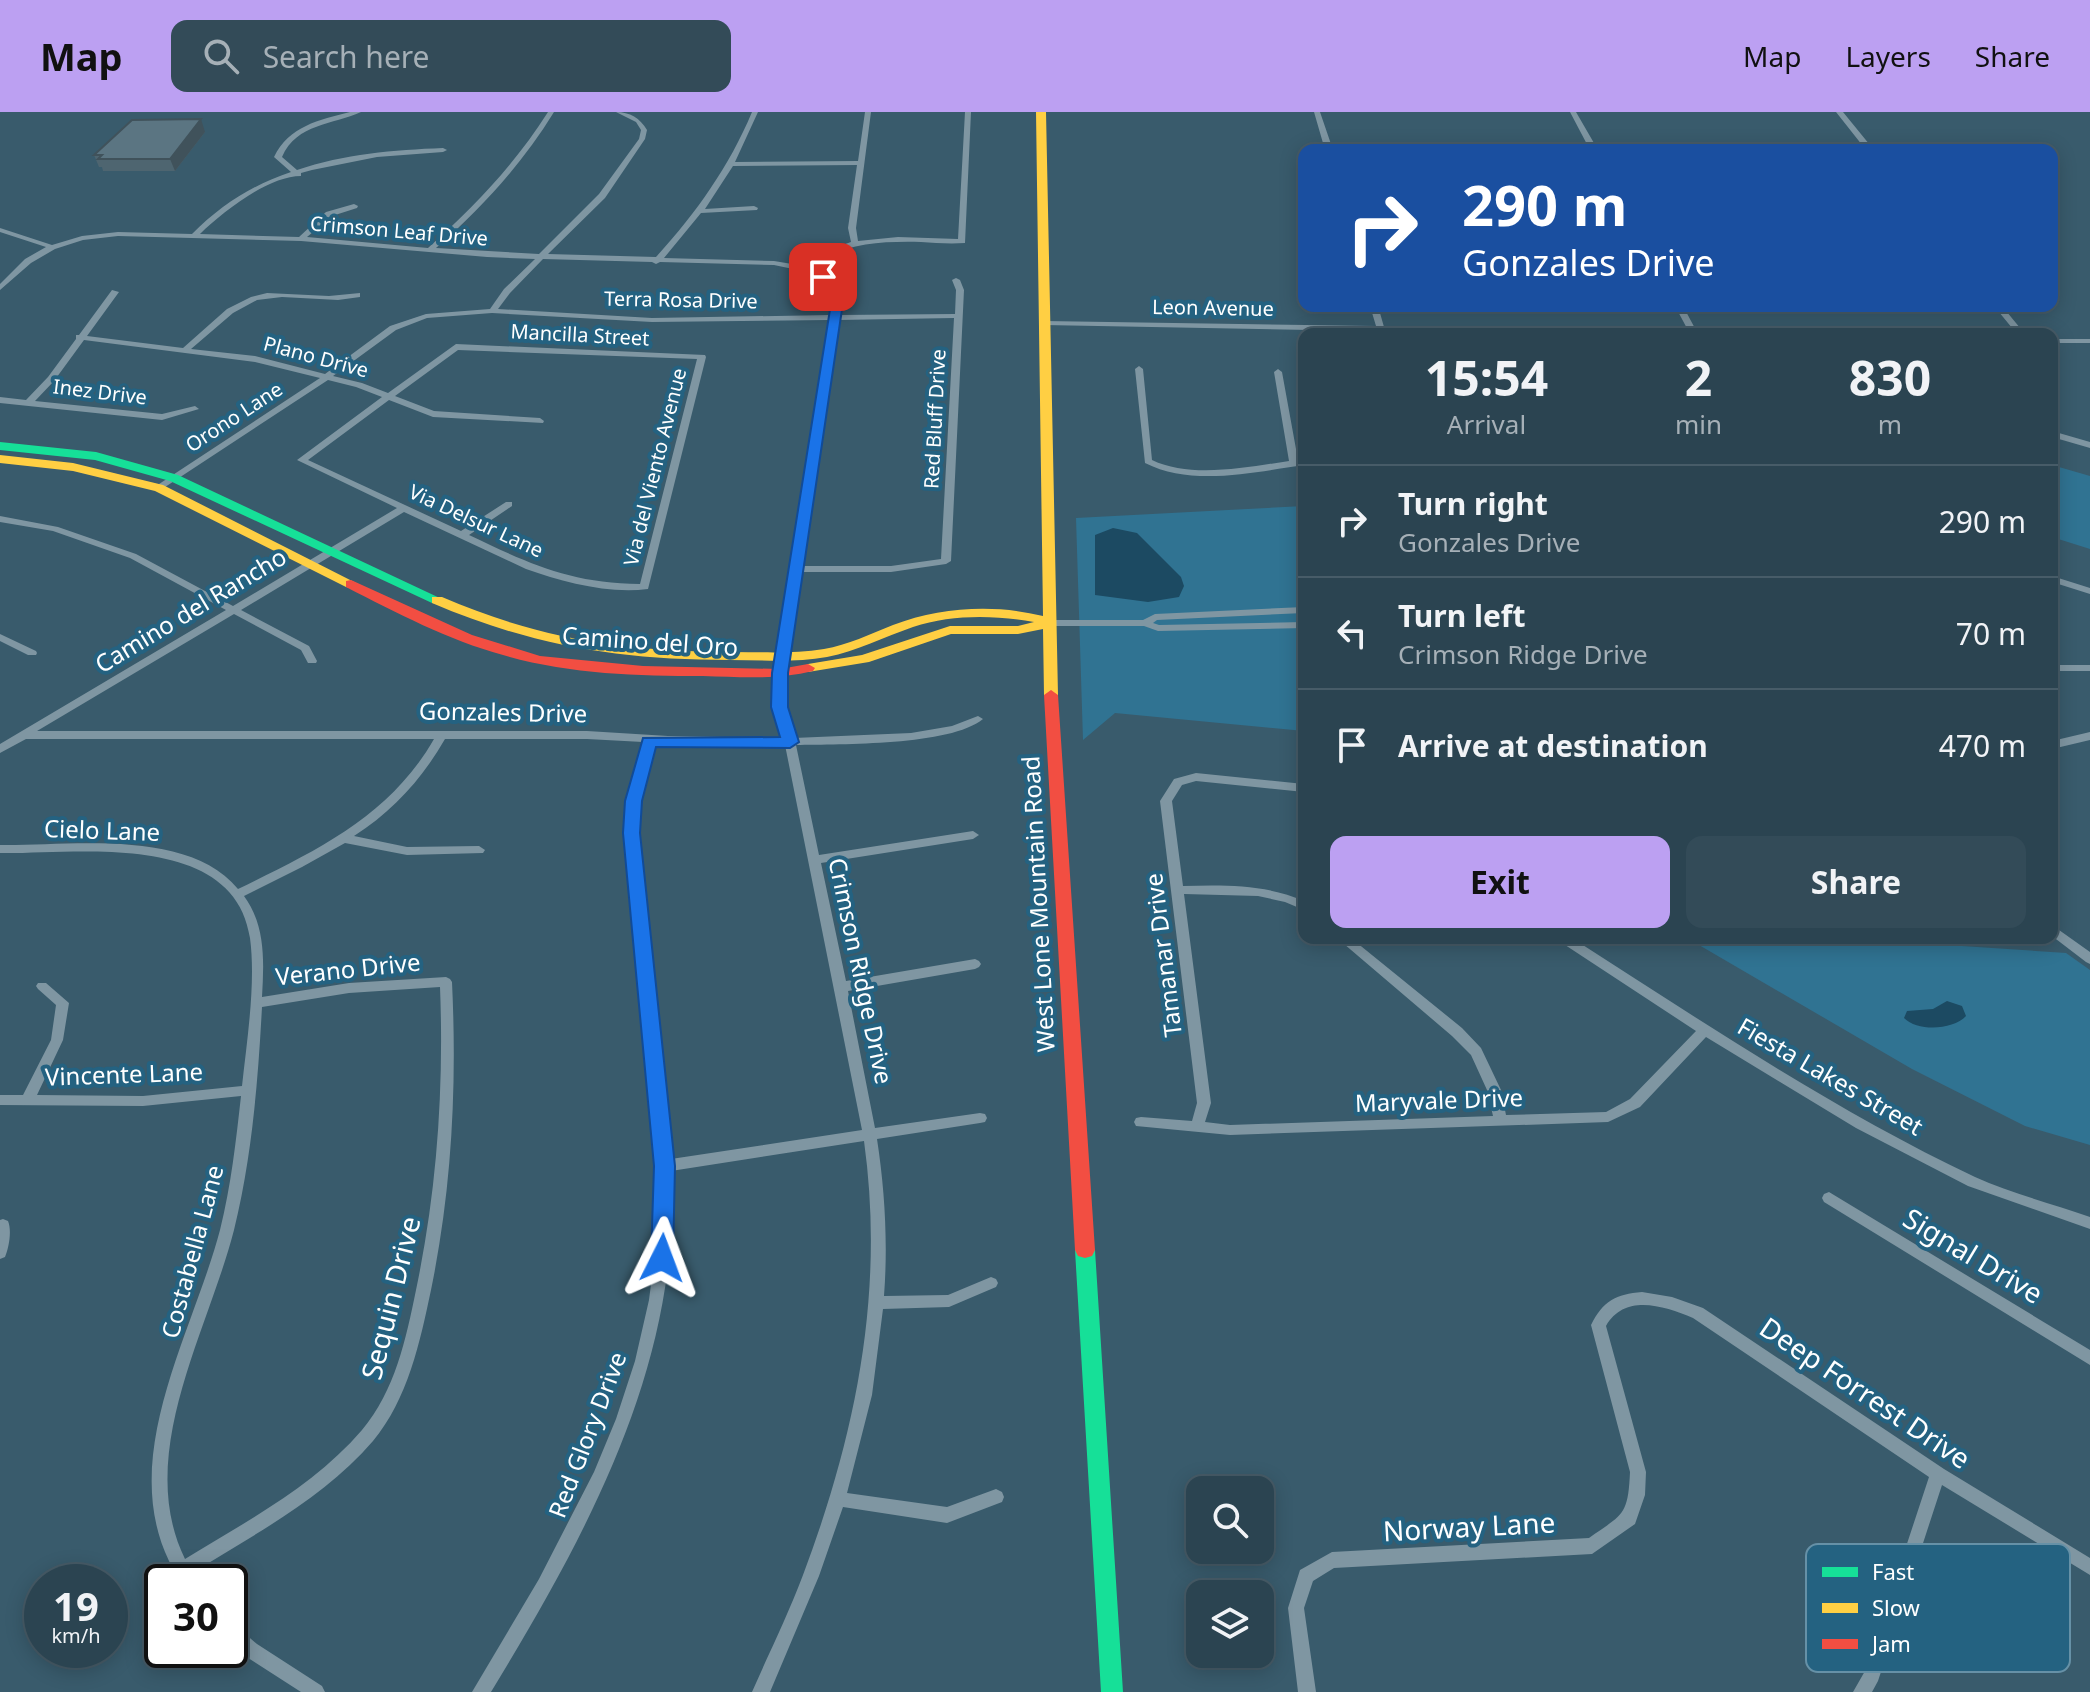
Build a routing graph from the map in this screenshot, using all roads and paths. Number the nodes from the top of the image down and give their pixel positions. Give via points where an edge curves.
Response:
1 (316, 112) edge
2 (358, 112) edge
3 (551, 112) edge
4 (619, 112) edge
5 (755, 112) edge
6 (868, 112) edge
7 (968, 112) edge
8 (1041, 112) edge
9 (1317, 112) edge
10 (1573, 112) edge
11 (1839, 112) edge
12 (328, 121) junction
13 (1327, 144) edge
14 (1591, 144) edge
15 (1865, 144) edge
16 (443, 150) dead end
17 (861, 163) junction
18 (731, 164) junction
19 (298, 174) junction
20 (354, 206) dead end
21 (754, 208) dead end
22 (701, 211) junction
23 (0, 230) edge
24 (195, 235) junction
25 (301, 239) junction
26 (855, 242) junction
27 (52, 247) junction
28 (430, 250) junction
29 (544, 255) junction
30 (656, 262) junction
31 (800, 267) junction
32 (956, 280) dead end
33 (0, 288) edge
34 (115, 292) dead end
35 (357, 295) dead end
36 (492, 311) junction
37 (2003, 312) edge
38 (958, 316) junction
39 (834, 319) junction
40 (405, 321) joint
41 (1044, 323) junction
42 (1325, 328) edge
43 (2016, 328) edge
44 (79, 337) junction
45 (2058, 341) edge
46 (2090, 341) edge
47 (187, 348) junction
48 (702, 357) joint
49 (1139, 369) dead end
50 (1278, 372) dead end
51 (328, 376) junction
52 (388, 397) junction
53 (0, 400) edge
54 (29, 402) junction
55 (195, 409) dead end
56 (540, 421) dead end
57 (2058, 436) edge
58 (2090, 445) edge
59 (0, 446) edge
60 (1298, 458) edge
61 (0, 459) edge
62 (1298, 462) edge
63 (167, 483) junction
64 (509, 504) dead end
65 (404, 508) junction
66 (0, 519) edge
67 (462, 535) junction
68 (331, 551) junction
69 (313, 563) junction
70 (798, 569) junction
71 (2058, 581) edge
72 (644, 587) joint
73 (2090, 591) edge
74 (235, 609) junction
75 (1298, 610) edge
76 (1050, 623) junction
77 (1145, 623) junction
78 (1298, 625) edge
79 (0, 637) edge
80 (32, 653) dead end
81 (312, 661) dead end
82 (781, 665) junction
83 (2058, 668) edge
84 (2090, 668) edge
85 (978, 719) dead end
86 (442, 734) junction
87 (24, 735) junction
88 (2090, 736) edge
89 (649, 742) junction
90 (790, 742) junction
91 (2058, 744) edge
92 (0, 749) edge
93 (1298, 787) edge
94 (973, 835) dead end
95 (342, 838) junction
96 (0, 849) edge
97 (479, 850) dead end
98 (815, 860) junction
99 (1178, 890) junction
100 (238, 894) junction
101 (1298, 903) edge
102 (2058, 934) edge
103 (1350, 944) edge
104 (1572, 944) edge
105 (2090, 959) edge
106 (975, 964) dead end
107 (446, 982) joint
108 (42, 986) dead end
109 (841, 987) junction
110 (255, 1003) junction
111 (1705, 1030) junction
112 (250, 1090) junction
113 (0, 1100) edge
114 (27, 1101) junction
115 (980, 1118) dead end
116 (1501, 1121) junction
117 (1141, 1122) dead end
118 (1197, 1126) junction
119 (870, 1132) junction
120 (664, 1166) junction
121 (1829, 1198) dead end
122 (2090, 1223) edge
123 (3, 1225) dead end
124 (0, 1253) edge
125 (991, 1283) dead end
126 (877, 1303) junction
127 (2090, 1358) edge
128 (1938, 1474) junction
129 (996, 1497) dead end
130 (839, 1499) junction
131 (1629, 1519) joint
132 (1915, 1544) edge
133 (2052, 1544) edge
134 (2070, 1555) edge
135 (180, 1564) edge
136 (203, 1564) edge
137 (2090, 1567) edge
138 (248, 1647) edge
139 (1873, 1672) edge
140 (316, 1692) edge
141 (481, 1692) edge
142 (761, 1692) edge
143 (1112, 1692) edge
144 (1307, 1692) edge
145 (1862, 1692) edge

1 - 12 street
2 - 12 street
3 - 28 street via 497,188
4 - 29 street via 644,130 642,139 602,196
5 - 18 street
6 - 17 street
7 - 26 street via 962,241
8 - 41 street, West Lone Mountain Road
9 - 13 street
10 - 14 street
11 - 15 street
12 - 19 street via 295,134 279,151 280,162
16 - 19 street via 363,156
17 - 18 street
17 - 26 street via 852,228
18 - 22 street
19 - 24 street via 223,207
20 - 25 street via 329,214
21 - 22 street
22 - 30 street
23 - 27 street
24 - 25 street, Crimson Leaf Drive
24 - 27 street, Crimson Leaf Drive via 100,235
25 - 28 street, Crimson Leaf Drive
26 - 31 street via 823,250
27 - 33 street
28 - 29 street, Crimson Leaf Drive
29 - 30 street, Crimson Leaf Drive
29 - 36 street
30 - 31 street, Crimson Leaf Drive
31 - 39 street, Crimson Ridge Drive via 829,281 838,296
32 - 38 street, Red Bluff Drive
34 - 44 street
35 - 47 street via 326,301 257,297 233,307
36 - 39 street, Terra Rosa Drive via 652,320
36 - 40 street, Terra Rosa Drive
37 - 43 street
38 - 39 street, Terra Rosa Drive
38 - 70 street, Red Bluff Drive via 946,561 891,569
39 - 70 street, Crimson Ridge Drive
40 - 51 street, Orono Lane
41 - 42 street, Leon Avenue
41 - 76 street, West Lone Mountain Road
44 - 47 street, Plano Drive
44 - 54 street
45 - 46 street
47 - 51 street, Plano Drive
48 - 52 street, Mancilla Street via 456,347
48 - 72 street, Via del Viento Avenue
49 - 62 street via 1148,461 1156,467 1184,472
50 - 60 street
51 - 52 street, Plano Drive
51 - 63 street, Orono Lane
52 - 56 street, Plano Drive via 433,414
52 - 65 street, Via Delsur Lane via 302,460
53 - 54 street, Inez Drive
54 - 55 street, Inez Drive via 162,417
57 - 58 street
59 - 63 street, Camino del Oro via 96,456
61 - 63 street, Camino del Oro
63 - 68 street, Camino del Oro
63 - 69 street, Camino del Oro
64 - 67 street
65 - 67 street, Via Delsur Lane
65 - 68 street, Camino del Rancho
66 - 74 street via 106,544
67 - 72 street, Via Delsur Lane via 567,580
68 - 69 street, Camino del Rancho
68 - 82 street, Camino del Oro via 450,609 530,638 600,652
69 - 74 street, Camino del Rancho
69 - 82 street, Camino del Oro via 428,623 508,652 579,666
70 - 82 street, Crimson Ridge Drive
71 - 73 street
74 - 81 street via 305,648
74 - 87 street, Camino del Rancho
75 - 77 street via 1155,617
76 - 77 street
76 - 82 street, Camino del Oro via 1018,630 950,630 864,659
76 - 143 street, West Lone Mountain Road
77 - 78 street via 1158,628
79 - 80 street
82 - 90 street, Crimson Ridge Drive via 780,707
83 - 84 street
85 - 90 street, Gonzales Drive via 929,735
86 - 87 street, Gonzales Drive
86 - 89 street, Gonzales Drive via 587,735
86 - 95 street via 432,757 408,787
87 - 92 street, Camino del Rancho
88 - 91 street
89 - 90 street, Gonzales Drive
89 - 120 street, Red Glory Drive via 633,801 631,833
90 - 98 street, Crimson Ridge Drive
93 - 99 street, Tamanar Drive via 1196,777 1178,782 1166,801
94 - 98 street
95 - 97 street via 407,851
95 - 100 street
96 - 100 street, Cielo Lane via 140,850 179,857 212,872
98 - 109 street, Crimson Ridge Drive
99 - 101 street via 1260,890
99 - 118 street, Tamanar Drive via 1204,1103
100 - 110 street, Costabella Lane via 254,922
102 - 105 street
103 - 116 street via 1476,1052
104 - 111 street, Fiesta Lakes Street
106 - 109 street
107 - 110 street, Verano Drive via 349,988
107 - 136 street, Sequin Drive via 451,1054 447,1154 435,1242 407,1363 393,1399 340,1466
108 - 114 street via 63,1003 57,1040
109 - 119 street, Crimson Ridge Drive
110 - 112 street, Costabella Lane
111 - 116 street, Maryvale Drive via 1635,1103 1608,1117
111 - 122 street, Fiesta Lakes Street via 1861,1124 1973,1182
112 - 114 street, Vincente Lane via 143,1101
112 - 135 street, Costabella Lane via 226,1232 164,1429 159,1478 165,1526
113 - 114 street, Vincente Lane
115 - 119 street
116 - 118 street, Maryvale Drive via 1230,1130
117 - 118 street, Maryvale Drive
119 - 120 street
119 - 126 street, Crimson Ridge Drive via 879,1209
120 - 141 street, Red Glory Drive via 659,1282 636,1384 577,1530
121 - 127 street, Signal Drive
123 - 124 street
125 - 126 street via 949,1301
126 - 130 street, Crimson Ridge Drive via 864,1398
128 - 131 street, Deep Forrest Drive via 1698,1313 1675,1303 1616,1301 1603,1311 1598,1325 1638,1472
128 - 132 street
128 - 133 street, Deep Forrest Drive
129 - 130 street via 947,1515
130 - 142 street, Crimson Ridge Drive via 803,1603
131 - 144 street, Norway Lane via 1592,1546 1332,1560 1306,1576 1296,1608
134 - 137 street, Deep Forrest Drive
138 - 140 street
139 - 145 street

